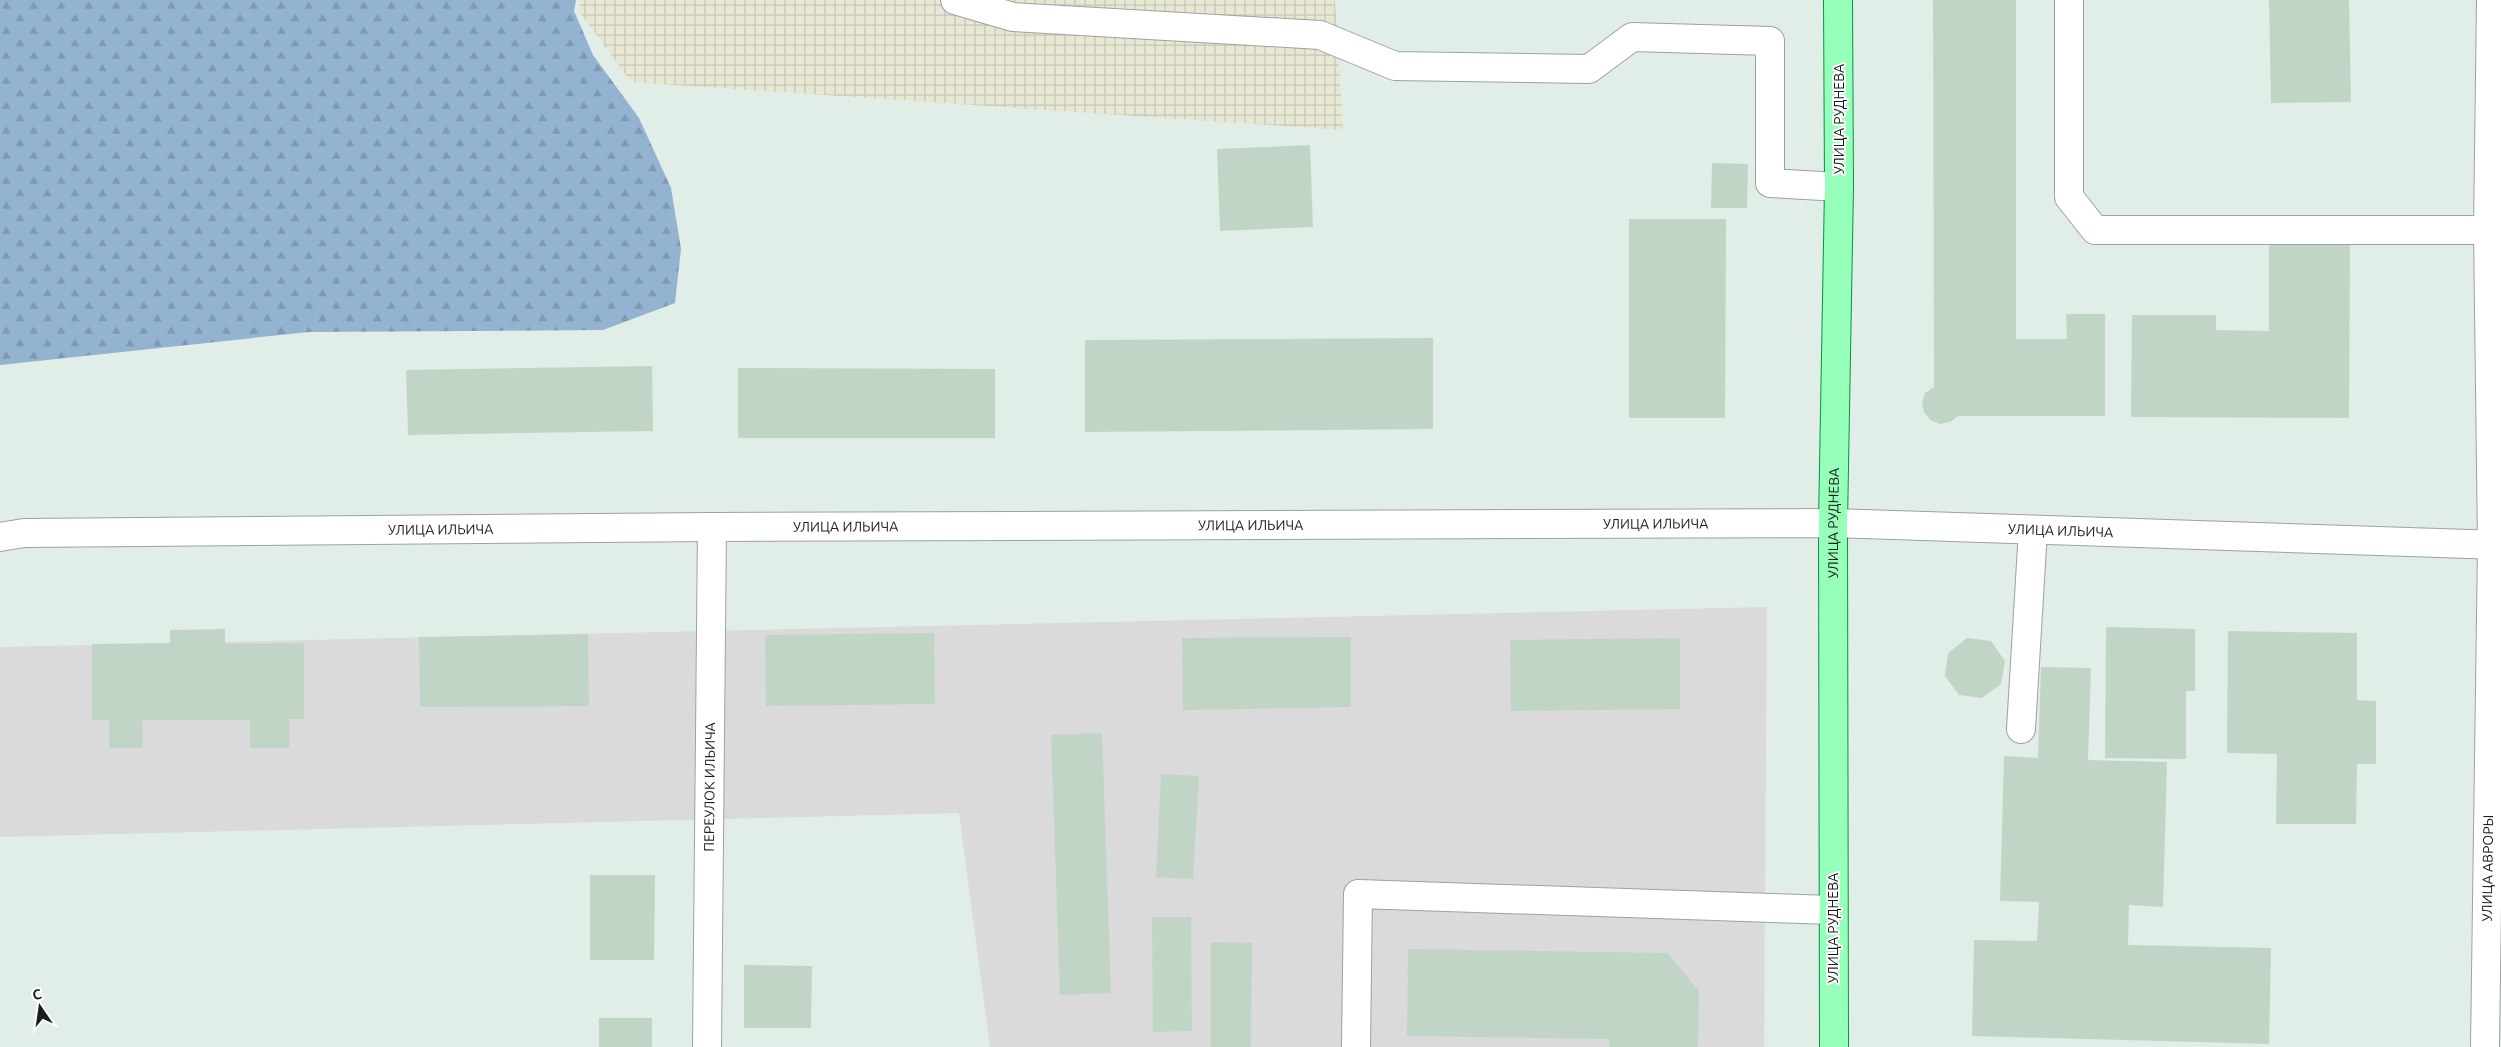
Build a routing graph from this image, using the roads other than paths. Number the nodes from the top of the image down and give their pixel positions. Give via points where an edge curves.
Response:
1 (955, 0) edge
2 (1838, 0) edge
3 (2068, 0) edge
4 (2491, 0) edge
5 (2496, 51) edge
6 (1839, 187) junction
7 (2488, 230) junction
8 (1833, 523) junction
9 (712, 527) junction
10 (2033, 530) junction
11 (0, 537) edge
12 (2497, 545) edge
13 (2022, 729) dead end
14 (1832, 910) junction
15 (707, 1047) edge
16 (1356, 1047) edge
17 (1834, 1047) edge
18 (2485, 1047) edge

1 - 6 street via 1013,17 1320,35 1395,66 1589,69 1632,37 1770,41 1770,184
2 - 6 main road, УЛИЦА РУДНЕВА
3 - 7 street via 2069,197 2095,230
4 - 5 street, УЛИЦА АВРОРЫ
5 - 7 street, УЛИЦА АВРОРЫ
6 - 8 main road, УЛИЦА РУДНЕВА
7 - 12 street, УЛИЦА АВРОРЫ
8 - 9 street, УЛИЦА ИЛЬИЧА
8 - 10 street, УЛИЦА ИЛЬИЧА
8 - 14 main road, УЛИЦА РУДНЕВА
9 - 11 street, УЛИЦА ИЛЬИЧА via 24,533
9 - 15 street, ПЕРЕУЛОК ИЛЬИЧА
10 - 12 street, УЛИЦА ИЛЬИЧА
10 - 13 street
12 - 18 street, УЛИЦА АВРОРЫ
14 - 16 street via 1358,894
14 - 17 main road, УЛИЦА РУДНЕВА

